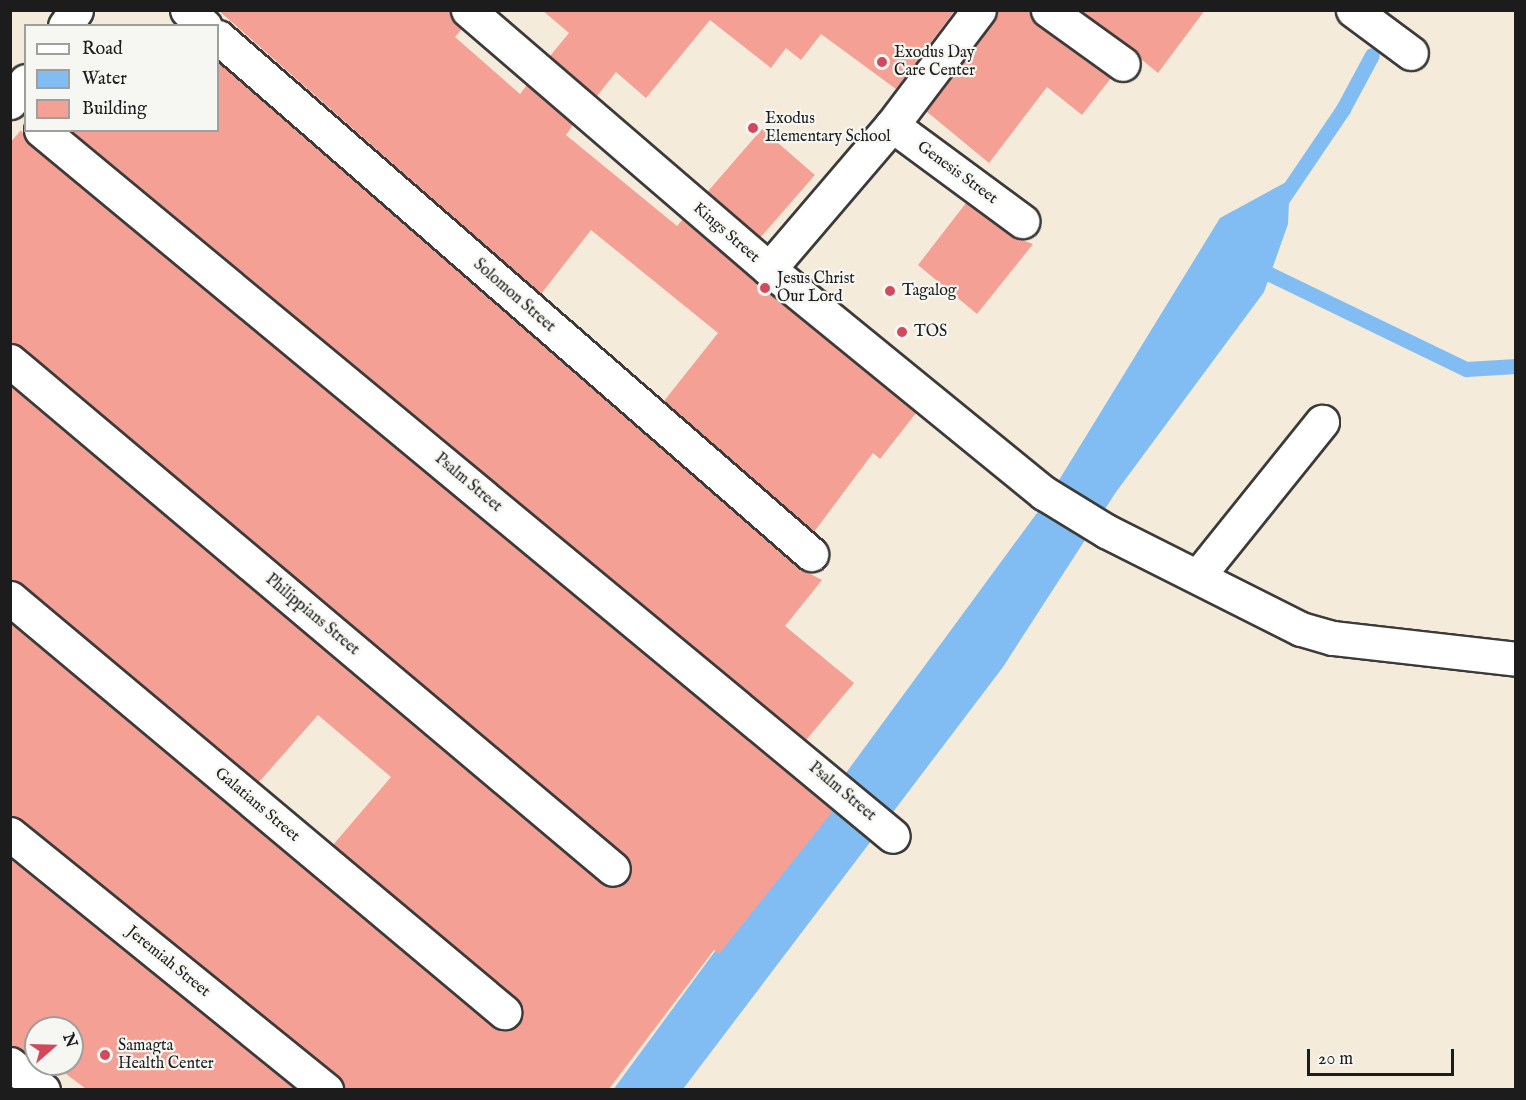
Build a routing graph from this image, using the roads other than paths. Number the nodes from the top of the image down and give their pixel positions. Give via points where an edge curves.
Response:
1 (76, 10) edge
2 (187, 10) edge
3 (468, 10) edge
4 (979, 10) edge
5 (1048, 10) edge
6 (1353, 10) edge
7 (66, 24) edge
8 (203, 24) edge
9 (219, 38) edge
10 (1411, 53) dead end
11 (1123, 64) dead end
12 (24, 84) edge
13 (10, 104) edge
14 (24, 115) edge
15 (892, 126) junction
16 (43, 132) edge
17 (1022, 221) dead end
18 (769, 269) junction
19 (10, 361) edge
20 (1322, 422) dead end
21 (811, 554) dead end
22 (1198, 576) junction
23 (10, 598) edge
24 (1515, 659) edge
25 (888, 831) dead end
26 (10, 834) edge
27 (613, 869) dead end
28 (504, 1012) dead end
29 (10, 1064) edge
30 (43, 1089) edge
31 (326, 1089) edge

1 - 7 street
2 - 8 street
3 - 18 street, Kings Street
4 - 15 street
5 - 11 street
6 - 10 street
9 - 21 street, Solomon Street
12 - 13 street
13 - 14 street
15 - 17 street, Genesis Street
15 - 18 street
16 - 25 street, Psalm Street
18 - 22 street, Kings Street via 1044,493 1102,528
19 - 27 street, Philippians Street
20 - 22 street
22 - 24 street, Kings Street via 1301,628 1333,638
23 - 28 street, Galatians Street
26 - 31 street, Jeremiah Street
29 - 30 street

